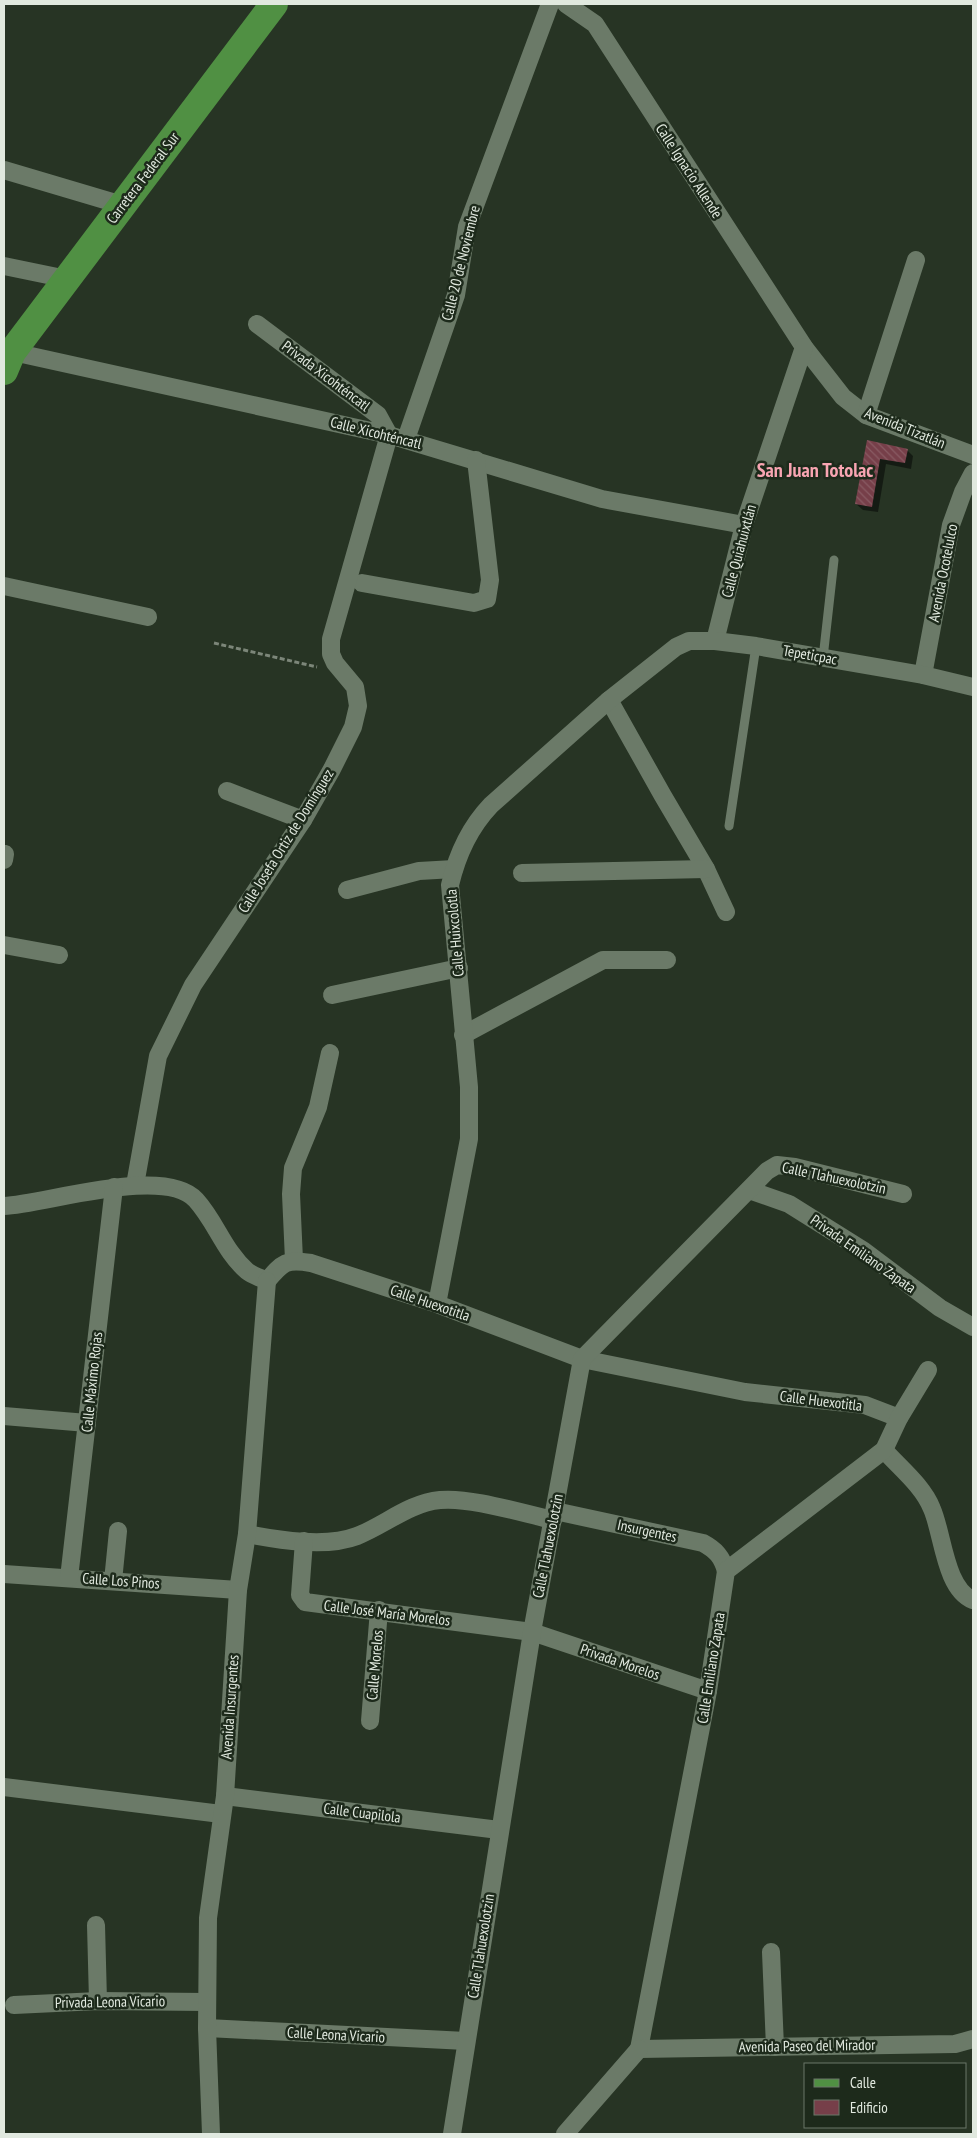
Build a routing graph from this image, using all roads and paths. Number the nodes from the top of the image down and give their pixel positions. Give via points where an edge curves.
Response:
1 (274, 4) edge
2 (550, 4) edge
3 (570, 4) edge
4 (4, 170) edge
5 (122, 205) junction
6 (916, 260) dead end
7 (4, 266) edge
8 (67, 279) junction
9 (257, 324) dead end
10 (804, 347) junction
11 (6, 359) edge
12 (866, 415) junction
13 (389, 435) junction
14 (406, 439) junction
15 (973, 455) edge
16 (476, 460) junction
17 (973, 473) edge
18 (968, 494) edge
19 (744, 525) junction
20 (834, 560) dead end
21 (362, 583) dead end
22 (4, 586) edge
23 (148, 617) dead end
24 (697, 640) joint
25 (715, 641) junction
26 (214, 643) dead end
27 (756, 646) junction
28 (823, 658) junction
29 (335, 663) junction
30 (923, 675) junction
31 (973, 687) edge
32 (609, 700) junction
33 (227, 791) dead end
34 (303, 820) junction
35 (729, 826) dead end
36 (454, 868) junction
37 (706, 869) junction
38 (522, 873) dead end
39 (347, 890) dead end
40 (726, 912) dead end
41 (4, 945) edge
42 (59, 955) dead end
43 (667, 960) dead end
44 (458, 968) junction
45 (332, 995) dead end
46 (463, 1035) junction
47 (330, 1053) dead end
48 (135, 1185) junction
49 (114, 1187) junction
50 (749, 1190) junction
51 (903, 1194) dead end
52 (4, 1206) edge
53 (294, 1260) junction
54 (267, 1281) junction
55 (437, 1304) junction
56 (973, 1327) edge
57 (582, 1359) junction
58 (928, 1370) dead end
59 (4, 1416) edge
60 (899, 1418) junction
61 (87, 1423) junction
62 (884, 1450) junction
63 (554, 1515) junction
64 (118, 1531) dead end
65 (247, 1534) junction
66 (304, 1541) junction
67 (726, 1571) junction
68 (4, 1574) edge
69 (69, 1578) junction
70 (113, 1581) junction
71 (238, 1590) junction
72 (973, 1600) edge
73 (380, 1610) junction
74 (532, 1632) junction
75 (708, 1692) junction
76 (370, 1721) dead end
77 (4, 1787) edge
78 (225, 1796) junction
79 (221, 1814) junction
80 (499, 1830) junction
81 (96, 1925) dead end
82 (771, 1952) dead end
83 (98, 2001) junction
84 (207, 2002) junction
85 (14, 2005) dead end
86 (207, 2028) junction
87 (973, 2039) edge
88 (466, 2041) junction
89 (776, 2047) junction
90 (639, 2050) junction
91 (211, 2134) edge
92 (452, 2134) edge
93 (565, 2134) edge

1 - 5 main road, Carretera Federal Sur
2 - 14 street, Calle 20 de Noviembre via 467,227 456,295
3 - 10 street, Calle Ignacio Allende via 595,24
4 - 5 street
5 - 8 main road, Carretera Federal Sur
6 - 12 street
7 - 8 street
8 - 11 main road, Carretera Federal Sur
9 - 13 street, Privada Xicohténcatl via 378,415
10 - 12 street, Avenida Tizatlán via 843,396
10 - 19 street, Calle Quiahuixtlán
11 - 13 street, Calle Xicohténcatl
12 - 15 street, Avenida Tizatlán
13 - 14 street, Calle Xicohténcatl
13 - 29 street via 331,639
14 - 16 street, Calle Xicohténcatl
16 - 19 street, Calle Xicohténcatl via 602,499
16 - 21 street via 490,580 487,599 474,603
17 - 18 street, Avenida Ocotelulco
18 - 30 street, Avenida Ocotelulco via 951,525
19 - 25 street, Calle Quiahuixtlán
20 - 28 lane
22 - 23 street
24 - 25 street, Tepeticpac
24 - 32 street, Calle Huixcolotla via 676,647
25 - 27 street, Tepeticpac
26 - 29 path via 315,668
27 - 28 street, Tepeticpac
27 - 35 lane
28 - 30 street, Tepeticpac
29 - 34 street, Calle Josefa Ortiz de Domínguez via 355,687 358,706 353,727
30 - 31 street, Tepeticpac
32 - 36 street, Calle Huixcolotla via 476,820
32 - 37 street
33 - 34 street
34 - 48 street, Calle Josefa Ortiz de Domínguez via 193,985 158,1056
36 - 39 street via 419,872
36 - 44 street, Calle Huixcolotla via 450,885
37 - 38 street
37 - 40 street
41 - 42 street
43 - 46 street via 603,960
44 - 45 street
44 - 46 street, Calle Huixcolotla
46 - 55 street, Calle Huixcolotla via 469,1087 469,1139
47 - 53 street via 318,1107 293,1168 290,1194
48 - 49 street
48 - 54 street via 178,1189 196,1199 232,1255 248,1272
49 - 52 street
49 - 61 street, Calle Máximo Rojas
50 - 51 street, Calle Tlahuexolotzin via 766,1171 777,1165
50 - 56 street, Privada Emiliano Zapata via 789,1204 864,1251 940,1308
50 - 57 street, Calle Tlahuexolotzin
53 - 54 street via 279,1268
53 - 55 street, Calle Huexotitla
54 - 65 street, Avenida Insurgentes
55 - 57 street, Calle Huexotitla
57 - 60 street, Calle Huexotitla via 745,1392 865,1405
57 - 63 street, Calle Tlahuexolotzin
58 - 60 street
59 - 61 street
60 - 62 street
61 - 69 street, Calle Máximo Rojas
62 - 67 street
62 - 72 street via 932,1507 951,1575 958,1589
63 - 66 street, Insurgentes via 459,1500 439,1500 421,1504 355,1537 340,1541
63 - 67 street, Insurgentes via 703,1543 718,1554
63 - 74 street, Calle Tlahuexolotzin
64 - 70 street
65 - 66 street, Insurgentes
65 - 71 street, Avenida Insurgentes
66 - 73 street, Calle José María Morelos via 302,1599 311,1603
67 - 75 street, Calle Emiliano Zapata
68 - 69 street, Calle Los Pinos
69 - 70 street, Calle Los Pinos
70 - 71 street, Calle Los Pinos
71 - 78 street, Avenida Insurgentes
73 - 74 street, Calle José María Morelos
73 - 76 street, Calle Morelos
74 - 75 street, Privada Morelos
74 - 80 street, Calle Tlahuexolotzin
75 - 90 street, Calle Emiliano Zapata
77 - 79 street
78 - 79 street, Avenida Insurgentes
78 - 80 street, Calle Cuapilola
79 - 84 street, Avenida Insurgentes via 208,1918
80 - 88 street, Calle Tlahuexolotzin
81 - 83 street
82 - 89 street
83 - 84 street, Privada Leona Vicario
83 - 85 street, Privada Leona Vicario
84 - 86 street, Avenida Insurgentes
86 - 88 street, Calle Leona Vicario
86 - 91 street, Avenida Insurgentes
87 - 89 street, Avenida Paseo del Mirador via 955,2044
88 - 92 street, Calle Tlahuexolotzin
89 - 90 street, Avenida Paseo del Mirador
90 - 93 street

